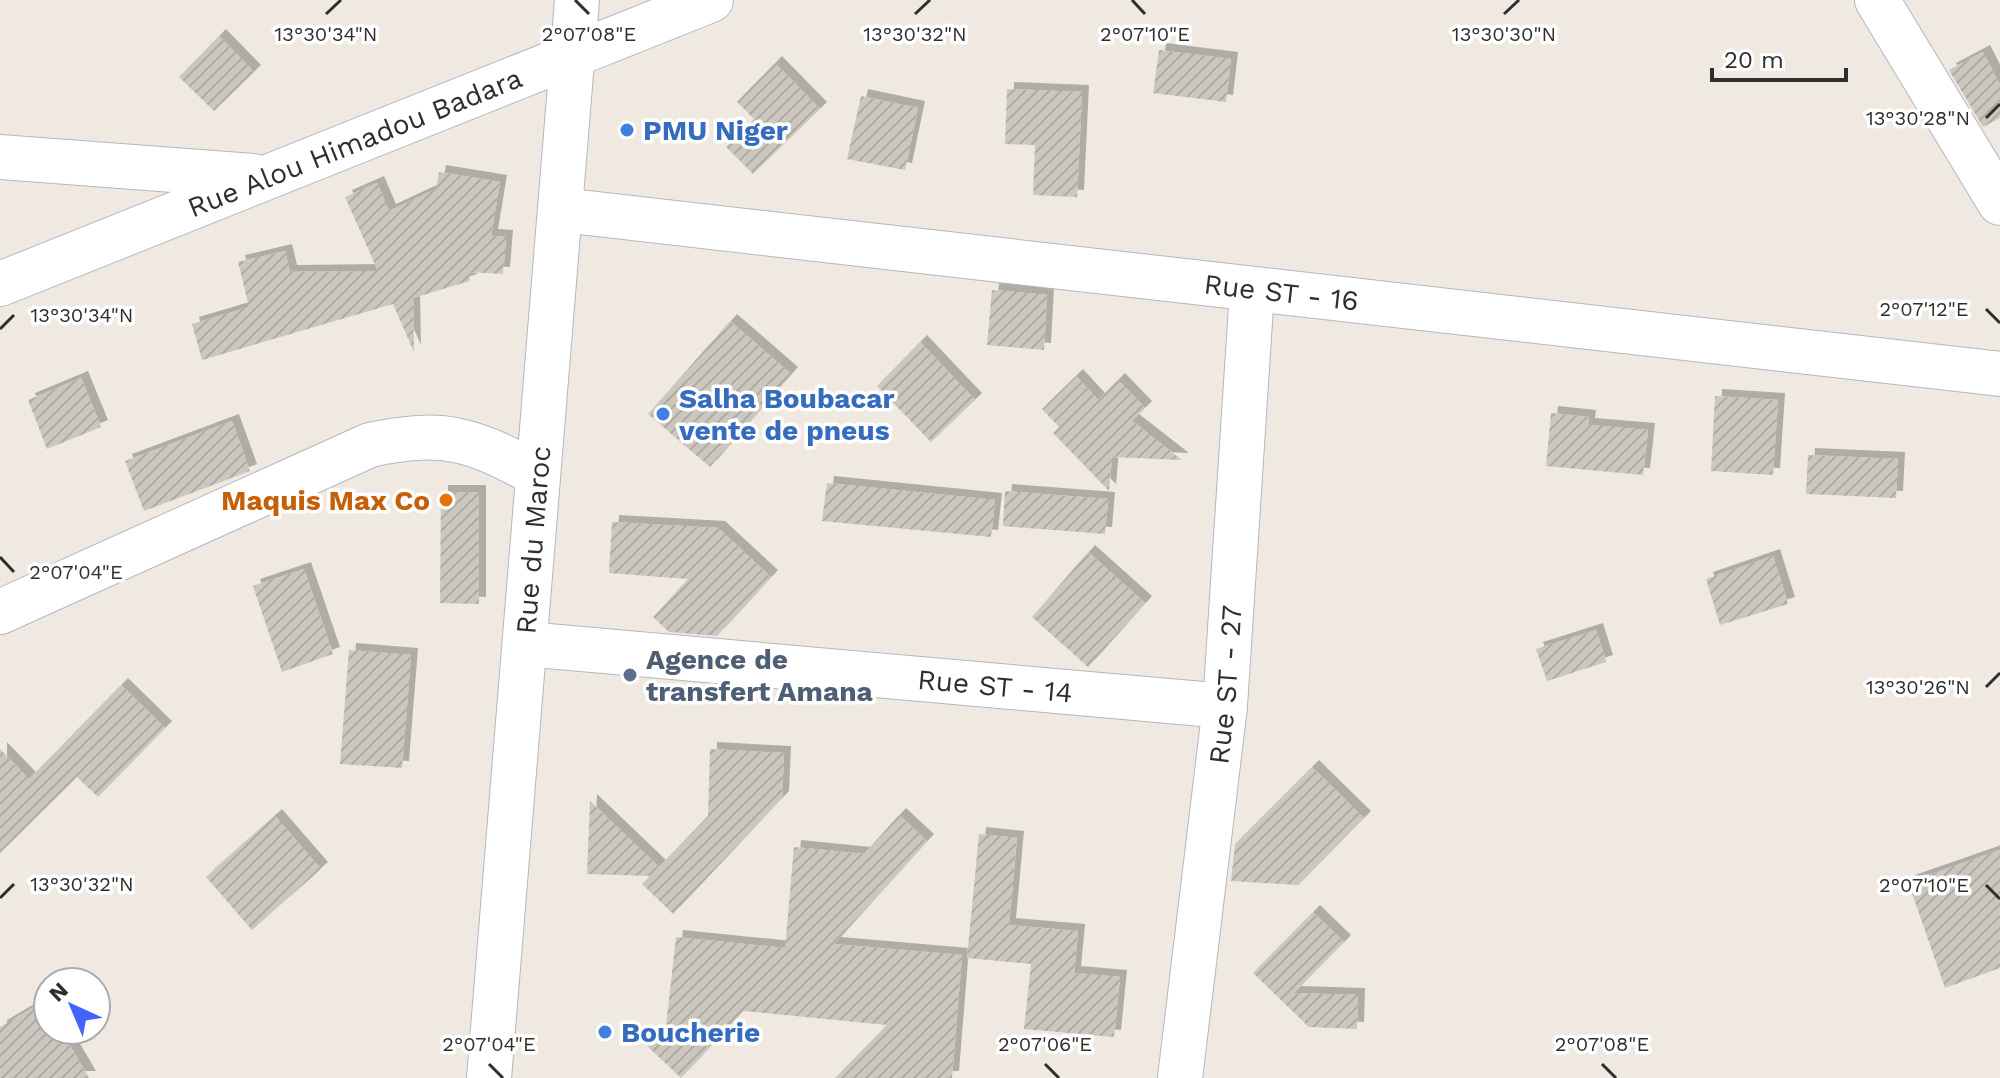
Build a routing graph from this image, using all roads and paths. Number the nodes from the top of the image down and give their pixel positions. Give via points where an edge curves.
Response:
1 (577, 0) edge
2 (711, 0) edge
3 (1877, 0) edge
4 (571, 58) junction
5 (0, 157) edge
6 (261, 177) junction
7 (2000, 203) edge
8 (562, 210) junction
9 (0, 284) edge
10 (1252, 291) junction
11 (2000, 374) edge
12 (538, 475) junction
13 (0, 612) edge
14 (525, 644) junction
15 (1225, 706) junction
16 (489, 1078) edge
17 (1180, 1078) edge

1 - 4 street, Rue du Maroc
2 - 4 street, Rue Alou Himadou Badara
3 - 7 street
4 - 6 street, Rue Alou Himadou Badara
4 - 8 street, Rue du Maroc
5 - 6 street
6 - 9 street, Rue Alou Himadou Badara
8 - 10 street, Rue ST - 16
8 - 12 street, Rue du Maroc
10 - 11 street, Rue ST - 16
10 - 15 street, Rue ST - 27
12 - 13 street via 488,447 451,437 409,437 370,445
12 - 14 street, Rue du Maroc
14 - 15 street, Rue ST - 14
14 - 16 street, Rue du Maroc
15 - 17 street, Rue ST - 27

